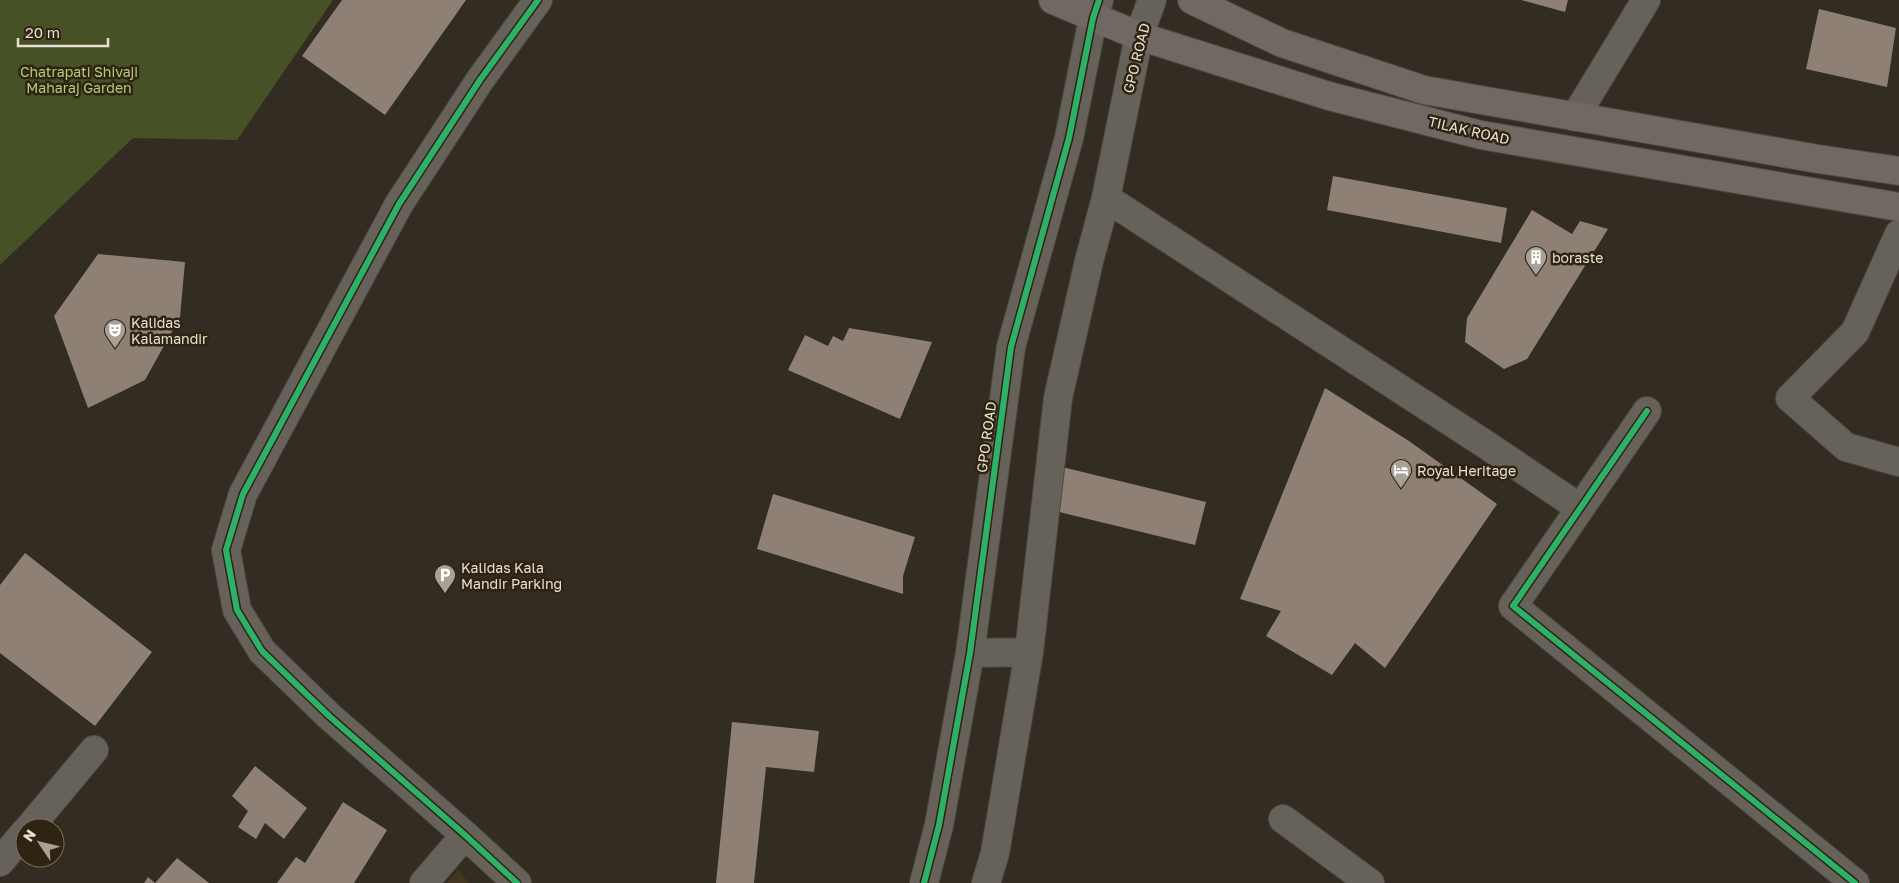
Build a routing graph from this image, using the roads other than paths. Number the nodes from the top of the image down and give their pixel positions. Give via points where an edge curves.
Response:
1 (538, 0) edge
2 (1053, 0) edge
3 (1152, 0) edge
4 (1192, 0) edge
5 (1646, 0) edge
6 (1096, 9) edge
7 (1139, 36) junction
8 (1575, 117) junction
9 (1899, 171) edge
10 (1106, 198) junction
11 (1899, 207) edge
12 (1899, 234) edge
13 (1647, 411) dead end
14 (1899, 462) edge
15 (1580, 508) junction
16 (1028, 652) junction
17 (970, 653) junction
18 (94, 750) dead end
19 (37, 818) edge
20 (1283, 819) dead end
21 (465, 835) junction
22 (15, 844) edge
23 (0, 862) edge
24 (424, 883) edge
25 (516, 883) edge
26 (924, 883) edge
27 (986, 883) edge
28 (1370, 883) edge
29 (1855, 883) edge

1 - 21 street via 480,80 399,204 243,494 226,550 236,610 262,651 329,716
2 - 6 main road, TILAK ROAD
3 - 7 street, GPO ROAD
4 - 8 main road via 1282,43 1424,90
5 - 8 street
6 - 7 main road, TILAK ROAD
6 - 17 street, GPO ROAD via 1068,138 1011,347
7 - 10 street, GPO ROAD
7 - 11 main road, TILAK ROAD via 1329,96 1481,135
8 - 9 main road
10 - 15 street
10 - 16 street, GPO ROAD via 1058,398
12 - 14 street via 1855,332 1790,398 1846,447
13 - 15 street
15 - 29 street via 1513,606
16 - 17 street
16 - 27 street, GPO ROAD via 995,853
17 - 26 street, GPO ROAD via 939,825
18 - 19 street
20 - 28 street
21 - 24 street
21 - 25 street
22 - 23 street

